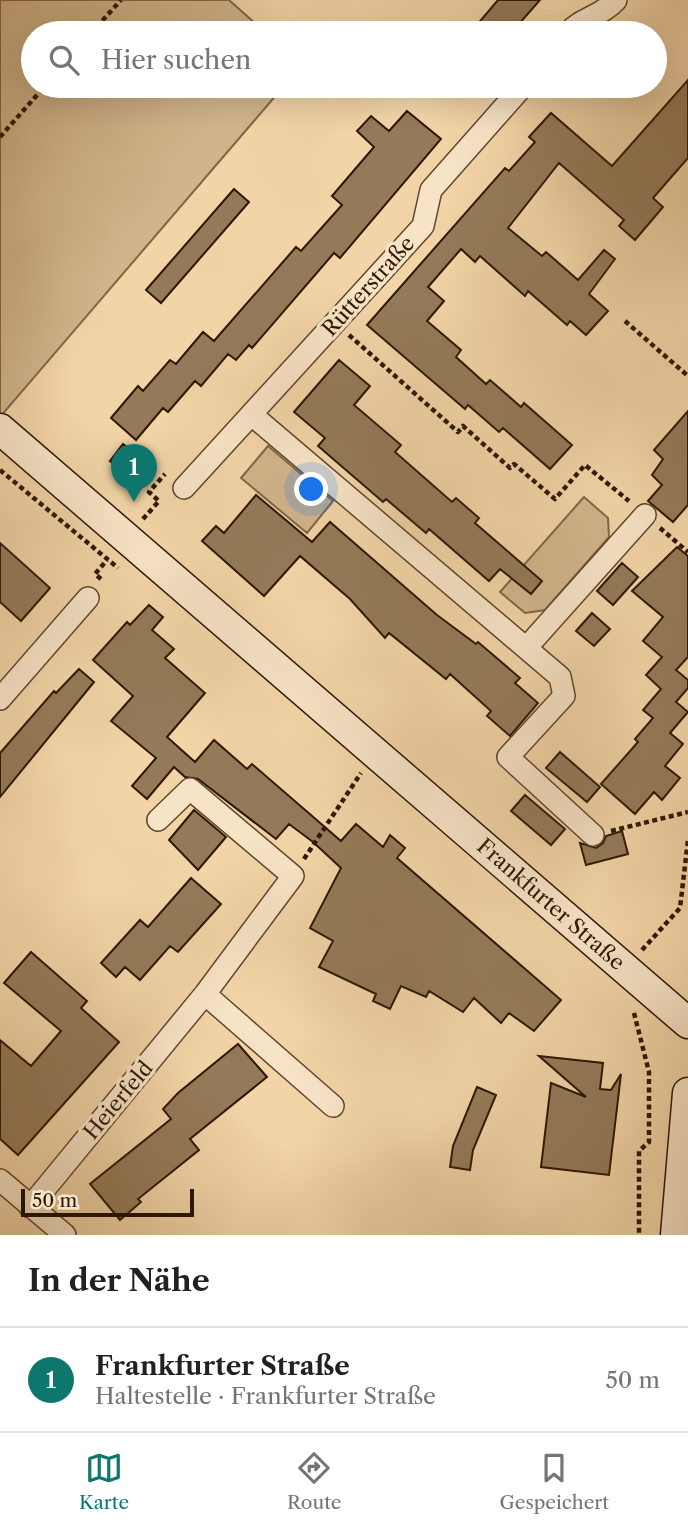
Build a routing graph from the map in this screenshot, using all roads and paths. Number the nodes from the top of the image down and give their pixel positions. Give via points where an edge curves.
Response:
1 (121, 0) edge
2 (616, 0) edge
3 (102, 21) edge
4 (584, 21) edge
5 (34, 98) edge
6 (512, 98) edge
7 (0, 137) edge
8 (625, 321) dead end
9 (335, 323) junction
10 (688, 376) edge
11 (252, 415) junction
12 (0, 429) edge
13 (184, 488) dead end
14 (645, 515) junction
15 (688, 552) edge
16 (88, 598) dead end
17 (527, 647) junction
18 (0, 699) edge
19 (375, 752) junction
20 (688, 812) edge
21 (158, 820) dead end
22 (593, 835) joint
23 (688, 840) edge
24 (293, 876) junction
25 (626, 969) junction
26 (205, 994) junction
27 (628, 1006) dead end
28 (688, 1023) edge
29 (688, 1093) edge
30 (333, 1106) dead end
31 (0, 1180) edge
32 (30, 1207) junction
33 (65, 1235) edge
34 (639, 1235) edge
35 (676, 1235) edge

1 - 3 path
2 - 4 street via 607,10
5 - 7 path
6 - 9 street, Rütterstraße via 431,190 423,226
8 - 10 path
9 - 11 street, Rütterstraße
9 - 14 path via 458,432 463,426 510,468 514,464 555,499 585,465
11 - 13 street, Rütterstraße
11 - 17 street
12 - 19 main road, Frankfurter Straße
14 - 15 path
14 - 17 street
16 - 18 street
17 - 22 street via 560,677 564,696 508,757
19 - 24 path
19 - 25 main road, Frankfurter Straße
20 - 22 path
21 - 24 street via 190,789
23 - 25 path via 680,908
24 - 26 street, Heierfeld
25 - 28 main road, Frankfurter Straße
26 - 30 street
26 - 32 street, Heierfeld
27 - 34 path via 637,1016 649,1072 649,1142 639,1151
29 - 35 main road
31 - 32 street
32 - 33 street

